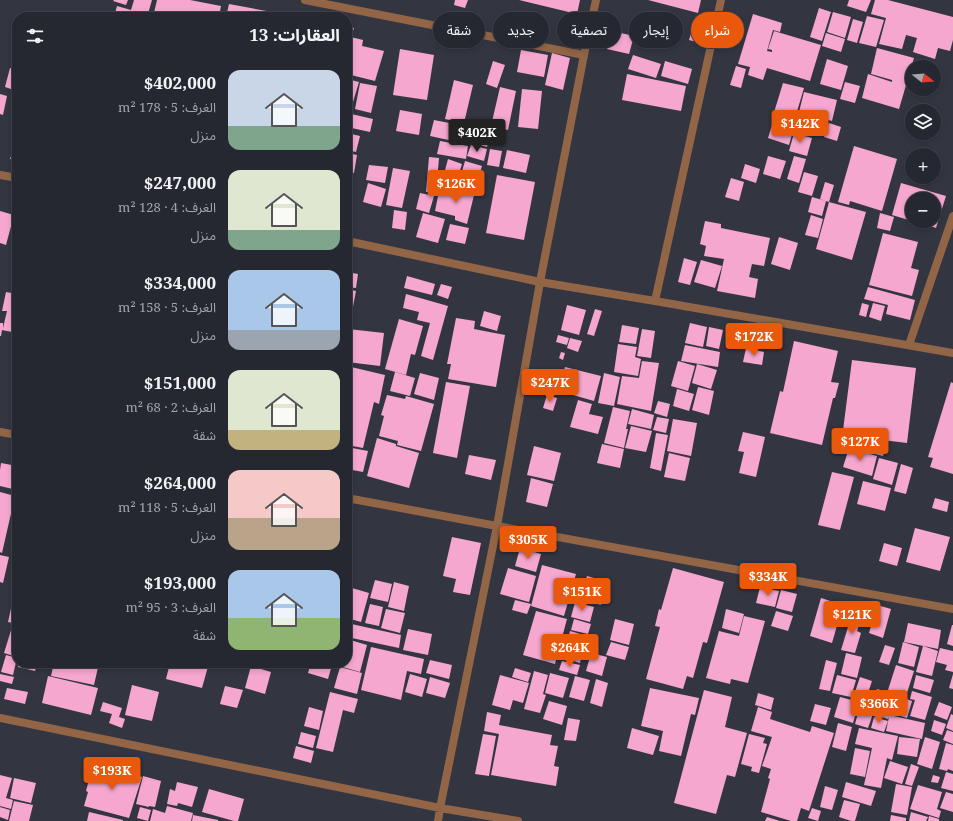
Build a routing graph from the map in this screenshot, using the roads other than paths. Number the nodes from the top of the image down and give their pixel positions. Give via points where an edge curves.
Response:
1 (305, 0) edge
2 (596, 0) edge
3 (721, 0) edge
4 (584, 55) junction
5 (0, 175) edge
6 (12, 177) edge
7 (953, 216) edge
8 (352, 242) edge
9 (540, 282) junction
10 (655, 301) junction
11 (909, 345) junction
12 (953, 353) edge
13 (0, 432) edge
14 (12, 434) edge
15 (352, 499) edge
16 (497, 526) junction
17 (953, 609) edge
18 (0, 718) edge
19 (440, 808) junction
20 (438, 821) edge
21 (518, 821) edge

1 - 4 street
2 - 4 street
3 - 10 street
4 - 9 street
5 - 6 street
7 - 11 street
8 - 9 street
9 - 10 street
9 - 16 street
10 - 11 street
11 - 12 street
13 - 14 street
15 - 16 street
16 - 17 street
16 - 19 street
18 - 19 street
19 - 20 street
19 - 21 street

